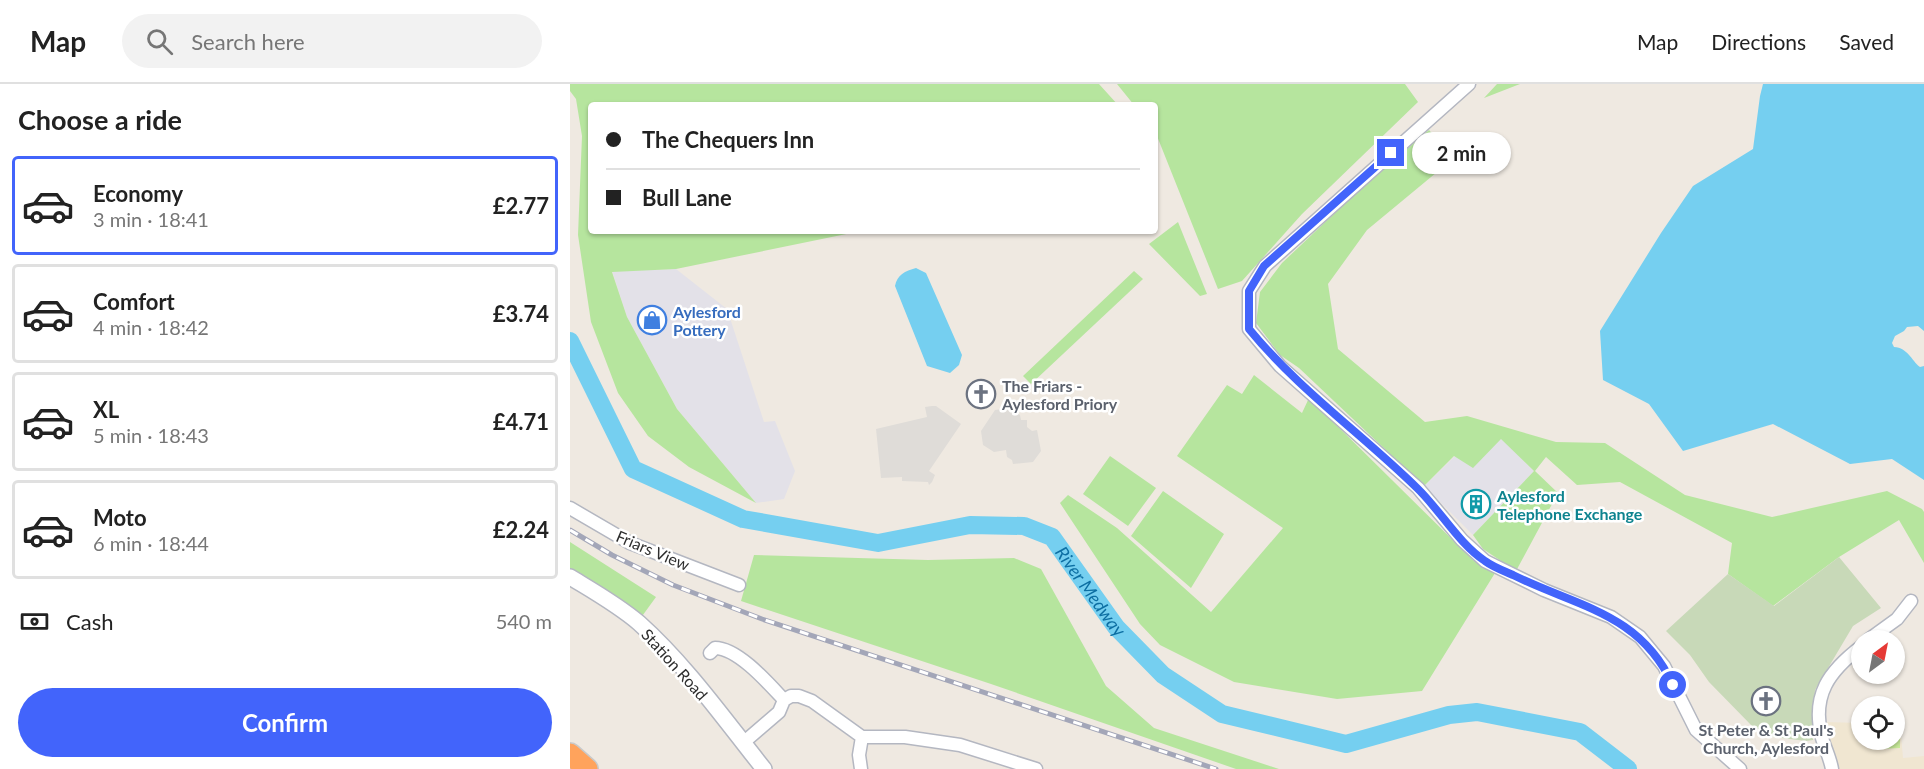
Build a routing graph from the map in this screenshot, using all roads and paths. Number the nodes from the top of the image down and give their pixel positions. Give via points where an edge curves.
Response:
1 (1468, 84) edge
2 (570, 508) edge
3 (570, 577) edge
4 (739, 585) dead end
5 (1911, 601) dead end
6 (1882, 630) edge
7 (710, 653) dead end
8 (1851, 654) edge
9 (784, 700) junction
10 (862, 737) junction
11 (742, 742) junction
12 (570, 754) edge
13 (587, 769) edge
14 (764, 769) edge
15 (861, 769) edge
16 (1036, 769) edge
17 (1740, 769) edge
18 (1832, 769) edge

1 - 17 street via 1264,266 1249,291 1249,329 1280,366 1418,488 1485,561 1611,617 1640,637 1664,666 1696,730
2 - 4 street, Friars View via 630,543
3 - 11 street, Station Road via 621,609 664,647
5 - 6 street
7 - 9 street via 715,648 725,650 757,671
8 - 18 street via 1830,676 1820,699 1822,738
9 - 10 street via 799,696 813,701
9 - 11 street via 779,712
10 - 15 street
10 - 16 street via 905,737 960,745
11 - 14 street, Station Road
12 - 13 highway

